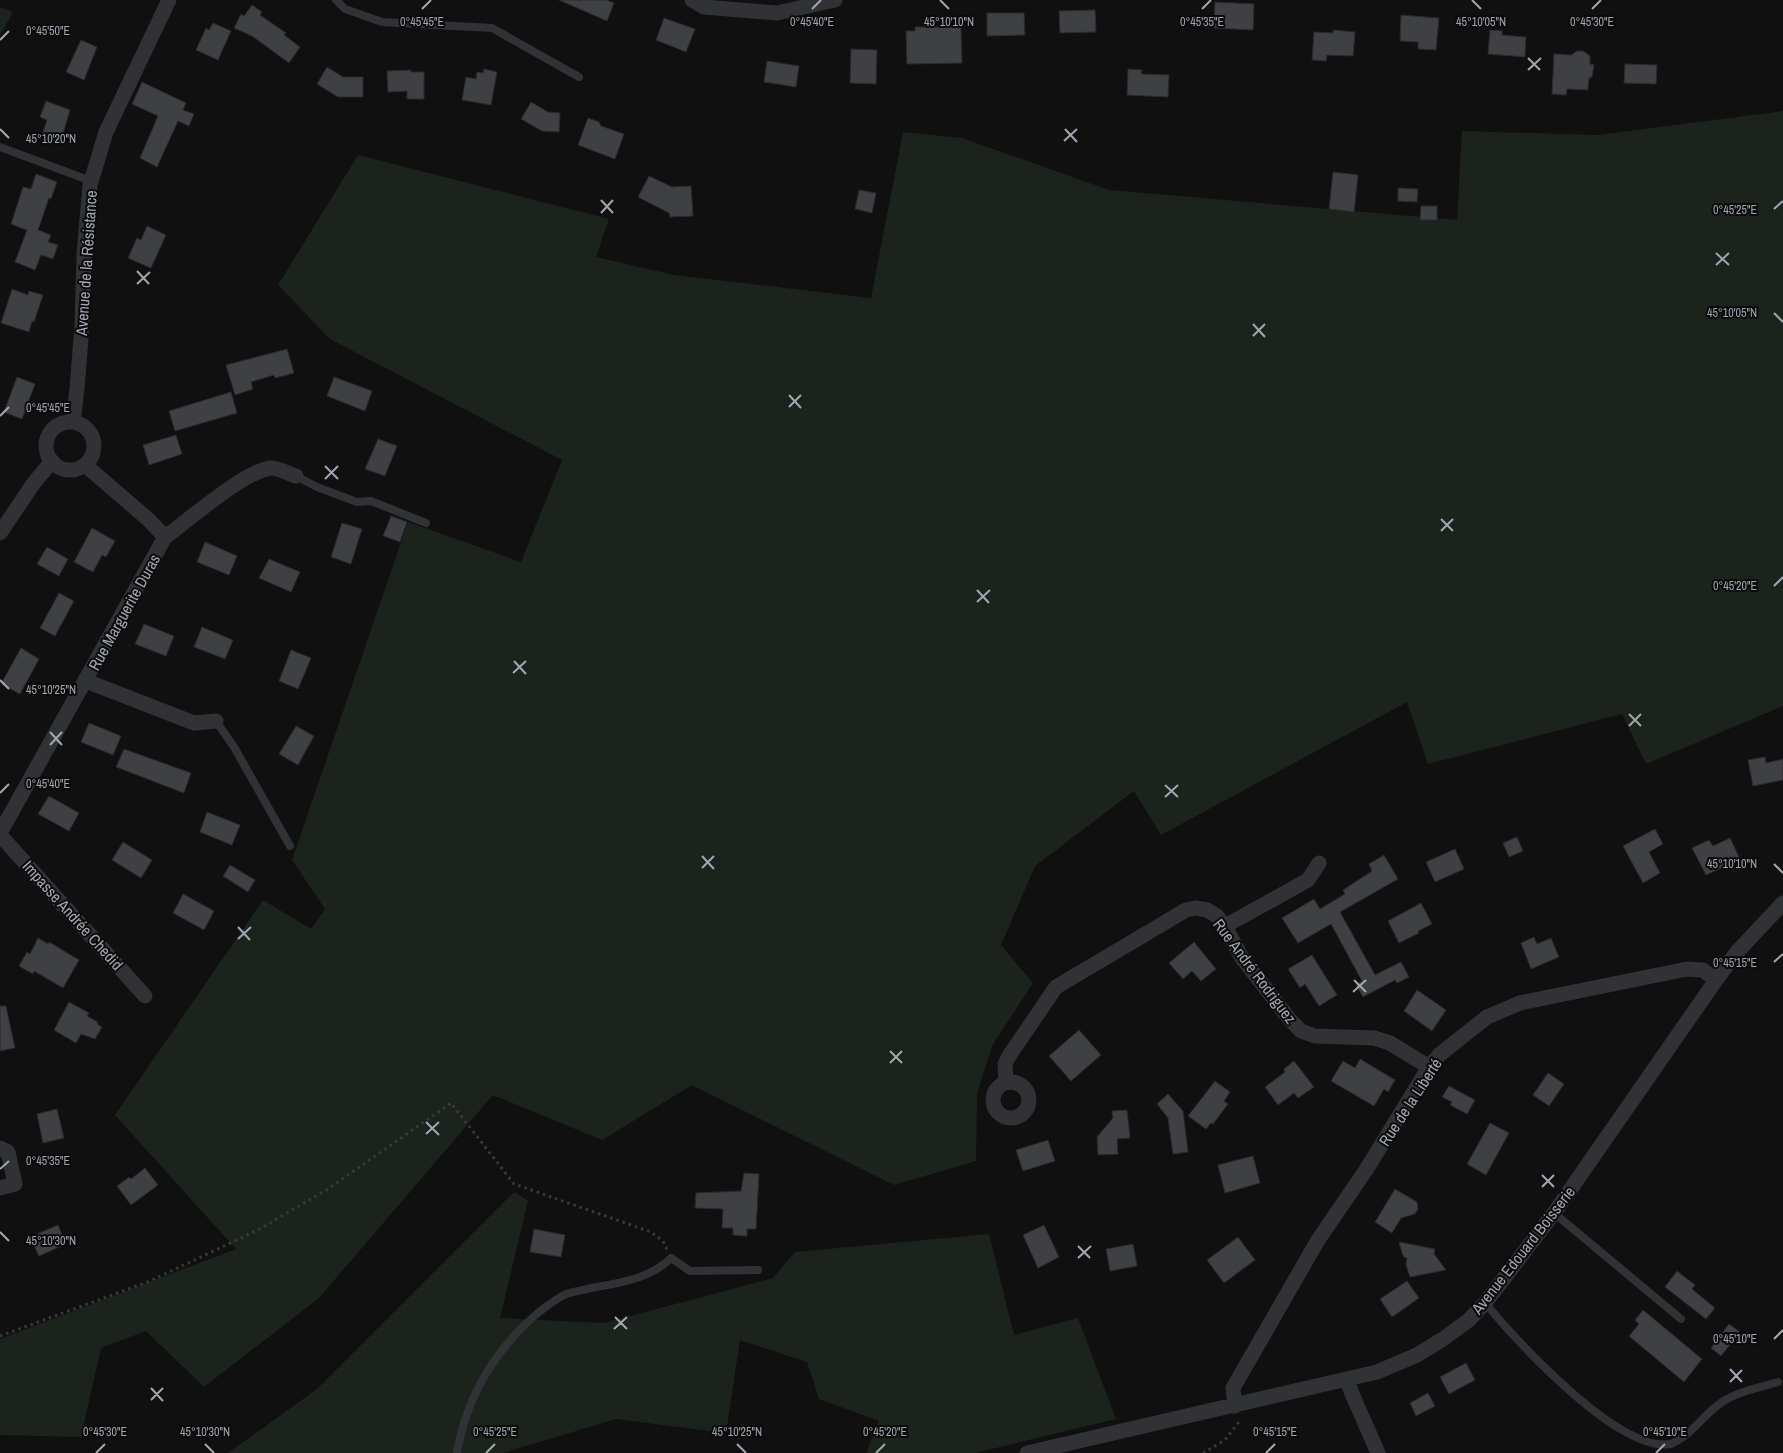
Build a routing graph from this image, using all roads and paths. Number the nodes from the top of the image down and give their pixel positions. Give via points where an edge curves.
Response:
1 (168, 0) edge
2 (336, 0) edge
3 (692, 0) edge
4 (835, 0) edge
5 (579, 77) dead end
6 (0, 147) edge
7 (91, 181) junction
8 (72, 422) junction
9 (52, 462) junction
10 (85, 465) junction
11 (296, 476) joint
12 (426, 523) dead end
13 (0, 533) edge
14 (165, 537) junction
15 (86, 681) junction
16 (216, 722) joint
17 (0, 834) edge
18 (290, 846) dead end
19 (1319, 863) dead end
20 (1783, 903) edge
21 (1225, 926) junction
22 (1716, 980) junction
23 (146, 996) dead end
24 (1429, 1067) junction
25 (1006, 1082) dead end
26 (0, 1148) edge
27 (0, 1188) edge
28 (1554, 1213) junction
29 (671, 1258) junction
30 (758, 1270) dead end
31 (1485, 1303) junction
32 (1681, 1319) dead end
33 (0, 1336) edge
34 (1347, 1380) junction
35 (1778, 1382) dead end
36 (1235, 1406) junction
37 (457, 1453) edge
38 (1027, 1453) edge
39 (1203, 1453) edge
40 (1378, 1453) edge

1 - 7 street, Avenue de la Résistance via 106,132
2 - 5 lane via 345,9 382,22 492,28
3 - 4 street via 704,7 777,13
6 - 7 lane
7 - 8 street, Avenue de la Résistance
8 - 9 street via 59,424 49,434 46,448
8 - 10 street via 86,427 93,439 93,453
9 - 10 street via 71,470
9 - 13 street
10 - 14 street, Rue Marguerite Duras
11 - 12 lane via 357,502 371,501
11 - 14 street via 272,468 242,480
14 - 15 street, Rue Marguerite Duras
15 - 16 street via 194,723
15 - 17 street, Rue Marguerite Duras
16 - 18 lane via 234,747
17 - 23 street, Impasse Andrée Chedid
19 - 21 street via 1308,880
20 - 22 street, Avenue Edouard Boisserie via 1737,952
21 - 24 street, Rue André Rodriguez via 1242,958 1301,1031 1315,1036 1374,1038 1390,1043
21 - 25 street, Rue André Rodriguez via 1207,910 1186,910 1056,987 1009,1056 1005,1064
22 - 24 street, Rue de la Liberté via 1703,970 1687,969 1520,1003 1487,1017 1439,1055
22 - 28 street, Avenue Edouard Boisserie
24 - 36 street, Rue de la Liberté via 1366,1170 1318,1240 1276,1312 1233,1388
26 - 27 street via 8,1152 15,1184
28 - 31 street, Avenue Edouard Boisserie
28 - 32 lane
29 - 30 lane via 690,1271
29 - 33 path via 662,1241 651,1232 514,1184 451,1103 328,1188 256,1232 150,1281
29 - 37 lane via 663,1266 639,1278 565,1294 522,1327 488,1368 472,1398
31 - 34 street, Avenue Edouard Boisserie via 1450,1334 1417,1355 1377,1372
31 - 35 lane via 1527,1354 1574,1400 1626,1439 1642,1445 1657,1448 1671,1444 1736,1394
34 - 36 street, Avenue Edouard Boisserie
34 - 40 street
36 - 38 street, Avenue Edouard Boisserie
36 - 39 path via 1238,1423 1225,1440

